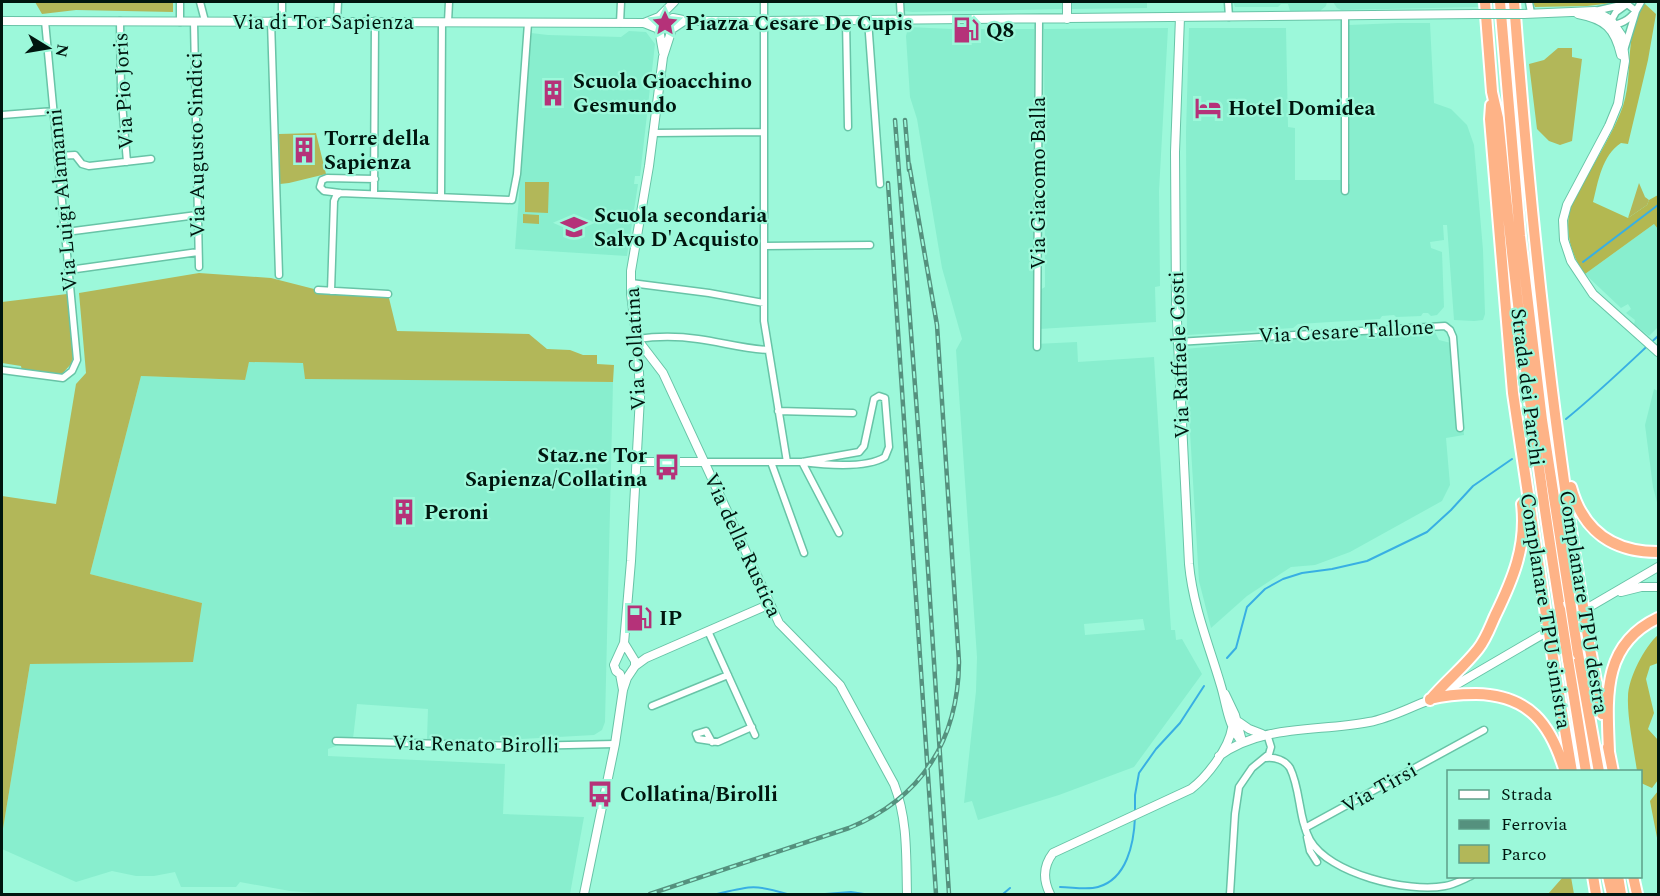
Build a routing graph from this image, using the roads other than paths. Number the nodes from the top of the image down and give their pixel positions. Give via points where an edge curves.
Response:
1 (180, 2) edge
2 (200, 2) edge
3 (282, 2) edge
4 (338, 2) edge
5 (449, 2) edge
6 (621, 2) edge
7 (674, 2) edge
8 (764, 2) edge
9 (900, 2) edge
10 (1067, 2) edge
11 (1228, 2) edge
12 (1485, 2) edge
13 (1500, 2) edge
14 (1514, 2) edge
15 (1529, 2) edge
16 (1641, 2) edge
17 (1629, 3) edge
18 (1595, 11) junction
19 (1636, 11) junction
20 (1567, 12) junction
21 (1527, 13) junction
22 (660, 16) junction
23 (1345, 16) junction
24 (672, 17) junction
25 (1180, 17) junction
26 (1228, 17) junction
27 (1039, 19) junction
28 (1067, 19) junction
29 (846, 20) junction
30 (868, 20) junction
31 (901, 20) junction
32 (2, 21) edge
33 (45, 21) junction
34 (120, 21) junction
35 (205, 21) junction
36 (271, 21) junction
37 (282, 21) junction
38 (337, 21) junction
39 (375, 21) junction
40 (686, 21) junction
41 (764, 21) junction
42 (180, 22) junction
43 (194, 22) junction
44 (445, 22) junction
45 (528, 23) junction
46 (620, 23) junction
47 (644, 23) junction
48 (1612, 24) junction
49 (658, 28) junction
50 (673, 28) junction
51 (1625, 48) junction
52 (663, 57) junction
53 (1623, 73) junction
54 (1492, 92) junction
55 (54, 111) junction
56 (2, 115) edge
57 (848, 127) dead end
58 (764, 132) junction
59 (653, 133) junction
60 (58, 156) junction
61 (151, 159) dead end
62 (127, 162) junction
63 (375, 179) junction
64 (880, 184) dead end
65 (1345, 191) dead end
66 (340, 193) junction
67 (374, 194) junction
68 (441, 197) junction
69 (197, 215) junction
70 (66, 232) junction
71 (870, 245) dead end
72 (764, 246) junction
73 (198, 252) junction
74 (199, 267) dead end
75 (69, 270) junction
76 (279, 275) dead end
77 (631, 283) junction
78 (318, 290) dead end
79 (331, 291) junction
80 (388, 294) dead end
81 (764, 303) junction
82 (637, 339) junction
83 (1177, 342) junction
84 (1037, 347) dead end
85 (768, 350) junction
86 (1657, 351) edge
87 (2, 370) edge
88 (1550, 371) junction
89 (1513, 393) junction
90 (778, 411) junction
91 (853, 413) dead end
92 (1460, 428) dead end
93 (636, 462) junction
94 (703, 462) junction
95 (771, 462) junction
96 (788, 462) junction
97 (802, 462) junction
98 (839, 533) dead end
99 (1659, 552) edge
100 (804, 553) dead end
101 (1659, 567) edge
102 (1659, 587) edge
103 (1614, 594) junction
104 (770, 604) junction
105 (1659, 618) edge
106 (708, 631) junction
107 (624, 643) junction
108 (618, 656) junction
109 (631, 656) junction
110 (1573, 657) junction
111 (645, 658) junction
112 (633, 670) junction
113 (620, 674) junction
114 (728, 675) junction
115 (1221, 687) junction
116 (623, 690) junction
117 (1430, 700) junction
118 (652, 706) dead end
119 (1237, 720) junction
120 (752, 727) junction
121 (1232, 728) junction
122 (1484, 730) dead end
123 (1265, 734) junction
124 (755, 735) dead end
125 (336, 741) dead end
126 (712, 742) dead end
127 (1242, 742) junction
128 (615, 744) junction
129 (1271, 747) junction
130 (1609, 752) junction
131 (1219, 756) junction
132 (1266, 758) junction
133 (1281, 760) junction
134 (1565, 770) edge
135 (1572, 770) edge
136 (1586, 770) edge
137 (1599, 770) edge
138 (1613, 770) edge
139 (1306, 831) junction
140 (1317, 862) dead end
141 (1466, 878) edge
142 (1593, 878) edge
143 (1608, 878) edge
144 (1618, 878) edge
145 (1634, 878) edge
146 (584, 894) edge
147 (907, 894) edge
148 (1050, 894) edge
149 (1230, 894) edge
150 (1596, 894) edge
151 (1612, 894) edge
152 (1621, 894) edge
153 (1637, 894) edge

1 - 42 street
2 - 35 street
3 - 37 street
4 - 38 street
5 - 44 street
6 - 46 street
7 - 22 street
7 - 24 street
8 - 41 street
9 - 31 street
10 - 28 street
11 - 26 street
12 - 54 highway, Strada dei Parchi
13 - 110 highway, Strada dei Parchi, bridge via 1520,236 1542,420 1570,601
14 - 88 highway, Complanare TPU destra via 1529,189
15 - 21 street
16 - 19 street
17 - 18 street
17 - 19 street
17 - 48 street via 1616,12
18 - 20 street
18 - 48 street
19 - 48 street via 1630,19
19 - 51 street
20 - 21 street
20 - 48 street
21 - 23 street, bridge
22 - 24 street
22 - 47 street
22 - 49 street
23 - 26 street
23 - 65 street
24 - 40 street
24 - 50 street
25 - 26 street
25 - 28 street
25 - 83 street, Via Raffaele Costi via 1175,152
27 - 28 street
27 - 31 street
27 - 84 street, Via Giacomo Balla
29 - 30 street
29 - 41 street
29 - 57 street
30 - 31 street
30 - 64 street
32 - 33 street, Via di Tor Sapienza
33 - 34 street, Via di Tor Sapienza
33 - 55 street, Via Luigi Alamanni
34 - 42 street, Via di Tor Sapienza
34 - 62 street, Via Pio Joris
35 - 36 street, Via di Tor Sapienza
35 - 43 street, Via di Tor Sapienza
36 - 37 street, Via di Tor Sapienza
36 - 76 street
37 - 38 street, Via di Tor Sapienza
38 - 39 street, Via di Tor Sapienza
39 - 44 street, Via di Tor Sapienza
39 - 63 street
40 - 41 street
40 - 50 street
41 - 58 street
42 - 43 street, Via di Tor Sapienza
43 - 69 street, Via Augusto Sindici
44 - 45 street, Via di Tor Sapienza
44 - 68 street
45 - 46 street, Via di Tor Sapienza
45 - 68 street via 512,200
46 - 47 street, Via di Tor Sapienza
47 - 49 street
48 - 51 street via 1622,36
48 - 53 street
49 - 50 street via 665,32
49 - 52 street
50 - 52 street
51 - 53 street
52 - 59 street, Via Collatina
53 - 86 street via 1612,119 1570,199 1563,230 1569,257 1582,281
54 - 89 highway, Complanare TPU sinistra via 1490,119
54 - 110 highway, Strada dei Parchi, bridge via 1539,480 1560,609
55 - 56 street
55 - 60 street, Via Luigi Alamanni
58 - 59 street
58 - 72 street
59 - 77 street, Via Collatina
60 - 62 street via 73,154 86,166
60 - 70 street, Via Luigi Alamanni
61 - 62 street
63 - 66 street via 322,181 320,187 324,190
63 - 67 street
66 - 67 street
66 - 79 street via 334,201
67 - 68 street
69 - 70 street
69 - 73 street, Via Augusto Sindici
70 - 75 street, Via Luigi Alamanni
71 - 72 street
72 - 81 street
73 - 74 street, Via Augusto Sindici
73 - 75 street
75 - 87 street, Via Luigi Alamanni via 77,357 74,368 58,378
77 - 81 street
77 - 82 street, Via Collatina
78 - 79 street
79 - 80 street
81 - 85 street
82 - 85 street via 688,338
82 - 93 street, Via Collatina via 640,382
82 - 94 street, Via della Rustica via 663,373
83 - 92 street, Via Cesare Tallone via 1445,326 1453,337
83 - 115 street, Via Raffaele Costi via 1190,575 1202,631
85 - 90 street
88 - 99 highway via 1558,398 1571,486 1583,516 1595,531 1618,546
88 - 130 highway, Complanare TPU destra, bridge via 1581,594
89 - 117 highway via 1510,414 1524,522 1518,562 1483,642
89 - 135 highway, Complanare TPU sinistra, bridge
90 - 91 street
90 - 96 street
93 - 94 street
93 - 107 street, Via Collatina
94 - 95 street
94 - 104 street, Via della Rustica
95 - 96 street
95 - 100 street
96 - 97 street
97 - 97 street via 853,464 885,457 889,447 885,398 874,399 865,445 860,452
97 - 98 street
101 - 103 street
102 - 103 street
103 - 117 street
104 - 106 street
104 - 147 street, Via della Rustica via 786,632 840,685 894,784 905,825
105 - 130 highway via 1626,642 1613,665 1607,702
106 - 111 street
106 - 114 street
107 - 108 street, Via Collatina
107 - 109 street, Via Collatina
108 - 109 street
108 - 113 street via 615,668
109 - 111 street
109 - 112 street
110 - 136 highway, Strada dei Parchi
110 - 137 highway, Strada dei Parchi
111 - 112 street
112 - 113 street
112 - 116 street
113 - 116 street
114 - 118 street
114 - 120 street
115 - 119 street, Via Raffaele Costi
115 - 121 street, Via Raffaele Costi
116 - 128 street
117 - 123 street via 1372,722
117 - 134 highway via 1456,694 1488,694 1521,704 1547,729
119 - 123 street
119 - 127 street, Via Raffaele Costi
120 - 124 street
120 - 126 street
121 - 127 street, Via Raffaele Costi
121 - 131 street
122 - 139 street, Via Tirsi
123 - 127 street
123 - 129 street
125 - 128 street, Via Renato Birolli
127 - 131 street
128 - 146 street
129 - 132 street
129 - 133 street
130 - 138 highway, Complanare TPU destra
131 - 148 street via 1194,787 1053,853 1045,872
132 - 133 street
132 - 149 street via 1252,768 1239,787
133 - 139 street via 1290,769
139 - 140 street
139 - 141 street via 1317,850 1334,863 1381,881 1437,887
142 - 150 highway
143 - 151 highway
144 - 152 highway
145 - 153 highway

